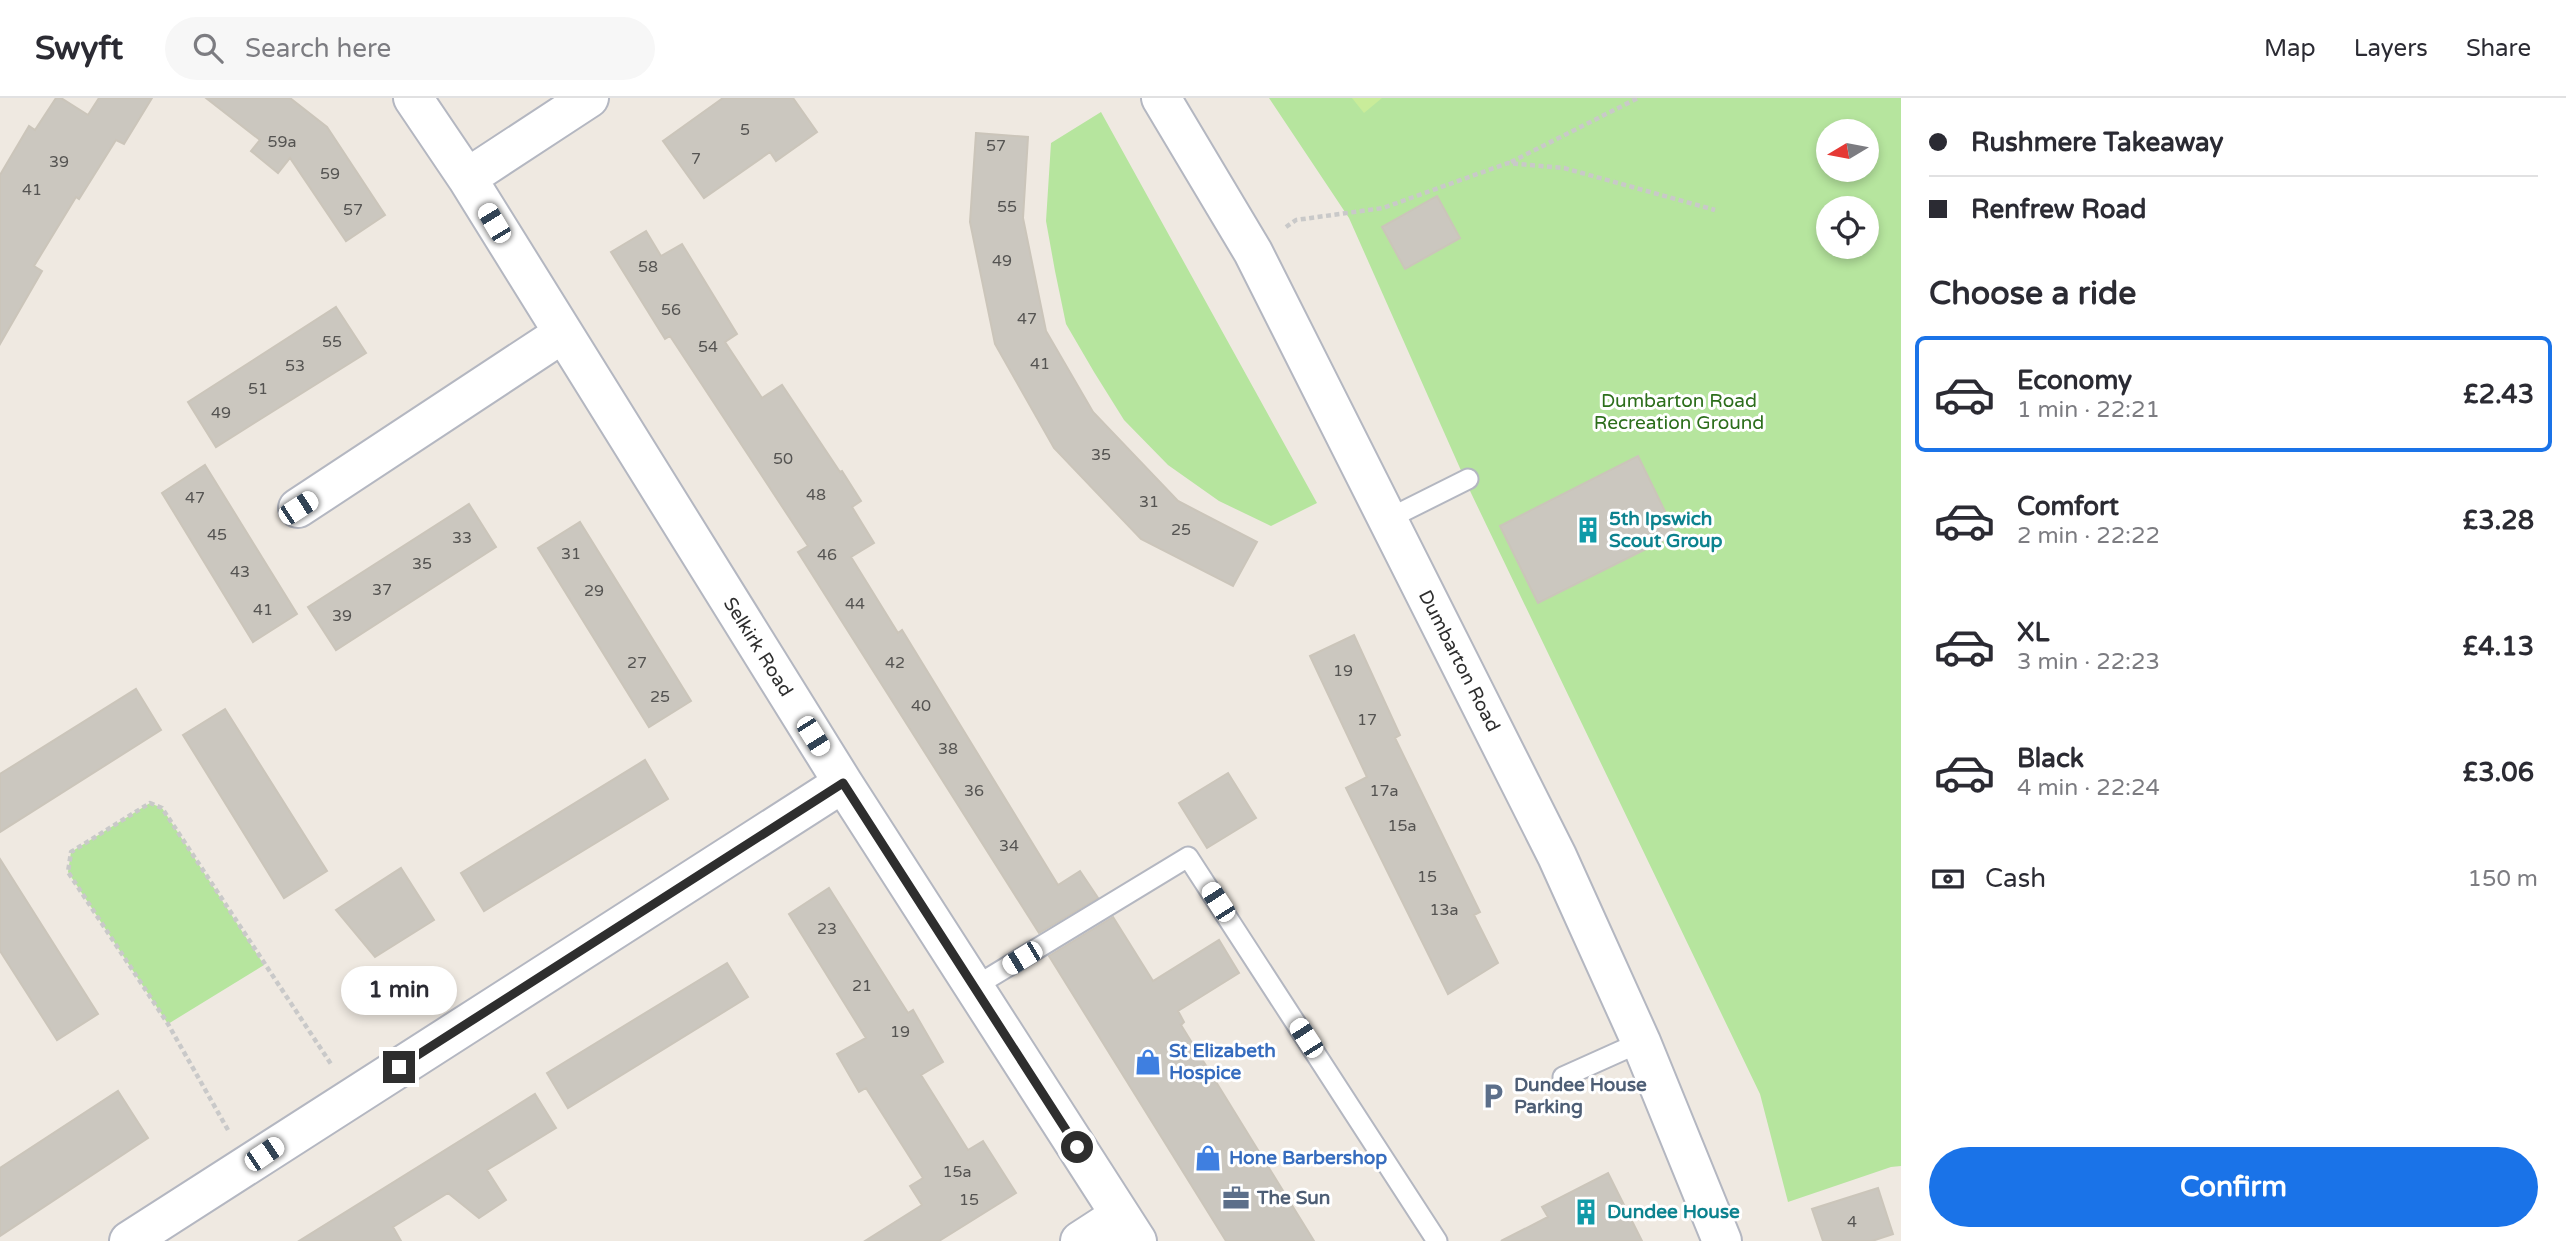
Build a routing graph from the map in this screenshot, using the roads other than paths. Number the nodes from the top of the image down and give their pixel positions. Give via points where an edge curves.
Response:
1 (412, 98) edge
2 (589, 98) edge
3 (1161, 98) edge
4 (467, 178) junction
5 (562, 334) junction
6 (1468, 479) dead end
7 (298, 508) dead end
8 (1388, 519) junction
9 (843, 783) junction
10 (974, 987) junction
11 (1641, 1042) junction
12 (1563, 1077) dead end
13 (1128, 1228) edge
14 (129, 1241) edge
15 (1080, 1241) edge
16 (1437, 1241) edge
17 (1723, 1241) edge

1 - 4 street, Selkirk Road
2 - 4 street
3 - 8 street, Dumbarton Road via 1253,251
4 - 5 street, Selkirk Road
5 - 7 street
5 - 9 street, Selkirk Road
6 - 8 lane
8 - 11 street, Dumbarton Road via 1557,856
9 - 10 street, Selkirk Road
9 - 14 street
10 - 13 street, Selkirk Road
10 - 16 lane via 1188,857
11 - 12 lane
11 - 17 street, Dumbarton Road
13 - 15 street

